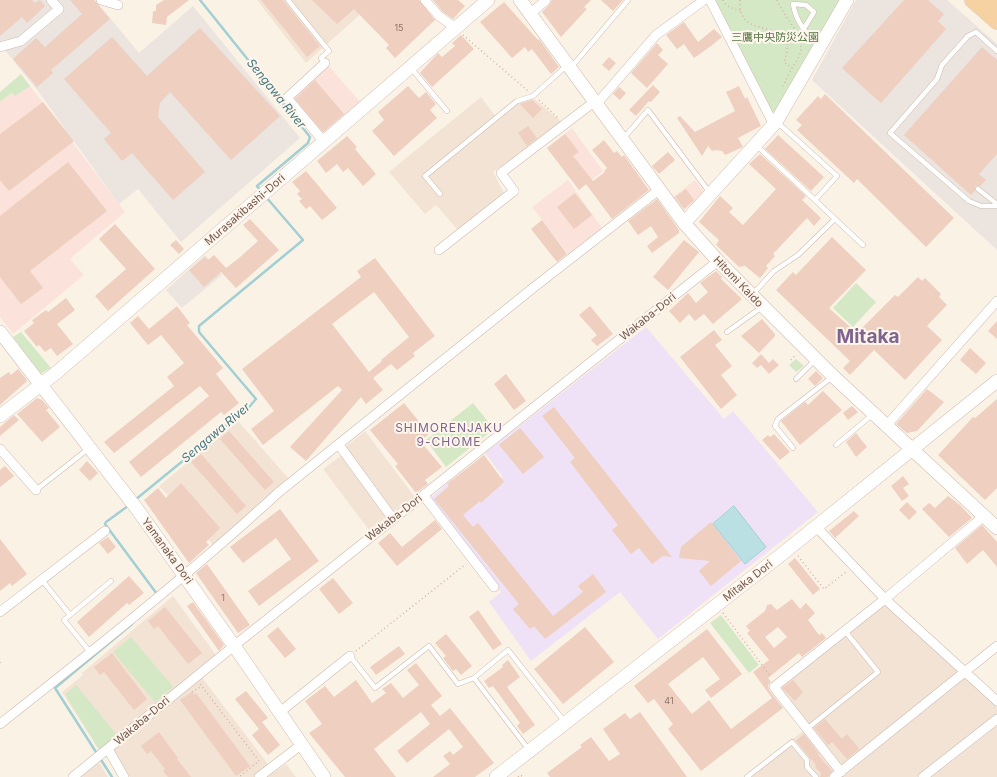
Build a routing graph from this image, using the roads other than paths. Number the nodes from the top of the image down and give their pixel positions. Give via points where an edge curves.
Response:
1 (51, 0) edge
2 (101, 0) edge
3 (288, 0) edge
4 (425, 0) edge
5 (488, 0) edge
6 (520, 0) edge
7 (546, 0) edge
8 (628, 0) edge
9 (704, 0) edge
10 (710, 0) edge
11 (847, 0) edge
12 (972, 0) edge
13 (990, 0) edge
14 (118, 5) dead end
15 (997, 6) edge
16 (530, 14) junction
17 (997, 22) edge
18 (456, 28) junction
19 (804, 30) junction
20 (822, 45) junction
21 (0, 47) edge
22 (997, 50) edge
23 (325, 63) joint
24 (569, 67) junction
25 (411, 68) junction
26 (595, 102) junction
27 (447, 111) dead end
28 (775, 123) junction
29 (623, 139) junction
30 (325, 143) junction
31 (756, 145) junction
32 (660, 189) junction
33 (978, 189) dead end
34 (440, 194) dead end
35 (711, 194) junction
36 (815, 200) junction
37 (997, 205) edge
38 (835, 219) junction
39 (684, 223) junction
40 (863, 245) dead end
41 (439, 250) dead end
42 (718, 261) junction
43 (751, 296) junction
44 (997, 301) edge
45 (762, 307) junction
46 (0, 332) edge
47 (727, 332) dead end
48 (816, 359) junction
49 (833, 376) junction
50 (796, 379) dead end
51 (997, 381) edge
52 (40, 384) junction
53 (874, 414) junction
54 (0, 416) edge
55 (886, 426) junction
56 (836, 444) dead end
57 (339, 445) junction
58 (0, 448) edge
59 (90, 448) junction
60 (793, 448) dead end
61 (912, 450) junction
62 (36, 490) joint
63 (424, 496) junction
64 (984, 516) junction
65 (393, 519) junction
66 (818, 525) junction
67 (997, 528) edge
68 (105, 531) dead end
69 (184, 574) junction
70 (42, 580) junction
71 (111, 581) dead end
72 (494, 587) dead end
73 (885, 599) junction
74 (0, 612) edge
75 (70, 615) junction
76 (845, 631) junction
77 (234, 646) junction
78 (997, 646) edge
79 (90, 652) junction
80 (350, 656) joint
81 (966, 673) junction
82 (474, 678) junction
83 (997, 701) edge
84 (280, 712) junction
85 (997, 719) edge
86 (566, 723) junction
87 (0, 724) edge
88 (808, 728) junction
89 (302, 744) junction
90 (530, 751) junction
91 (102, 754) junction
92 (837, 774) edge
93 (73, 777) edge
94 (124, 777) edge
95 (259, 777) edge
96 (324, 777) edge
97 (496, 777) edge
98 (747, 777) edge
99 (816, 777) edge
100 (923, 777) edge

1 - 21 street via 59,9 21,41
2 - 14 street
3 - 23 lane via 329,51 321,58
4 - 18 street via 439,16
5 - 18 street, Murasakibashi-Dori
6 - 16 street, Hitomi Kaido
7 - 16 street
8 - 24 lane
9 - 26 street via 656,35 600,100
10 - 28 street
11 - 20 street
12 - 17 main road
13 - 15 main road
16 - 24 street, Hitomi Kaido
18 - 25 street, Murasakibashi-Dori
19 - 19 lane via 795,17 793,4 806,5 814,12
19 - 20 lane
20 - 28 street
22 - 37 lane via 976,32 968,36 942,65 937,79 890,133 969,200 981,206
23 - 30 street via 287,98
24 - 26 street, Hitomi Kaido
24 - 34 lane via 563,69 533,96 517,101 425,176
25 - 27 lane
25 - 30 street, Murasakibashi-Dori
26 - 29 street, Hitomi Kaido
26 - 41 street via 501,173 514,191
28 - 31 street
28 - 36 lane via 837,176
29 - 32 street, Hitomi Kaido
29 - 35 lane via 648,110
30 - 52 street, Murasakibashi-Dori
31 - 35 street
31 - 36 lane
32 - 39 street, Hitomi Kaido
32 - 57 street
33 - 37 lane
35 - 39 street
36 - 38 lane
38 - 40 lane
38 - 43 lane via 798,255 774,271
39 - 42 street, Hitomi Kaido
42 - 43 street, Hitomi Kaido
42 - 63 street, Wakaba-Dori
43 - 45 street, Hitomi Kaido
44 - 55 street
45 - 47 lane
45 - 48 street, Hitomi Kaido
46 - 52 street, Yamanaka Dori
48 - 49 street, Hitomi Kaido
48 - 50 lane
49 - 53 street, Hitomi Kaido
49 - 60 lane via 778,419 775,426
51 - 61 street, Mitaka Dori
52 - 54 street, Murasakibashi-Dori
52 - 59 street, Yamanaka Dori
53 - 55 street, Hitomi Kaido
53 - 56 lane
55 - 61 street, Hitomi Kaido
57 - 65 street
57 - 69 street via 279,492
58 - 62 street
59 - 62 lane
59 - 69 street, Yamanaka Dori
61 - 64 street, Hitomi Kaido
61 - 66 street, Mitaka Dori
63 - 65 street, Wakaba-Dori
63 - 72 street
64 - 67 street, Hitomi Kaido
64 - 73 street
65 - 77 street, Wakaba-Dori
66 - 73 street via 821,532
66 - 86 street, Mitaka Dori
68 - 70 street
69 - 77 street, Yamanaka Dori
69 - 79 street
70 - 74 street
70 - 75 lane
71 - 75 lane
73 - 76 street
73 - 81 street
75 - 79 lane via 64,620
76 - 88 lane via 878,672
76 - 88 street via 774,687
77 - 84 street, Yamanaka Dori
77 - 91 street, Wakaba-Dori
78 - 81 street
79 - 87 street
80 - 82 lane via 375,688 429,646 458,684
80 - 84 street
81 - 83 street
81 - 92 street
82 - 86 lane via 508,650
82 - 90 lane
84 - 89 street, Yamanaka Dori
85 - 100 street
86 - 90 street, Mitaka Dori
88 - 92 street
89 - 95 street
89 - 96 street, Yamanaka Dori
90 - 97 street, Mitaka Dori
91 - 93 street, Wakaba-Dori
91 - 94 street
98 - 99 lane via 792,742

